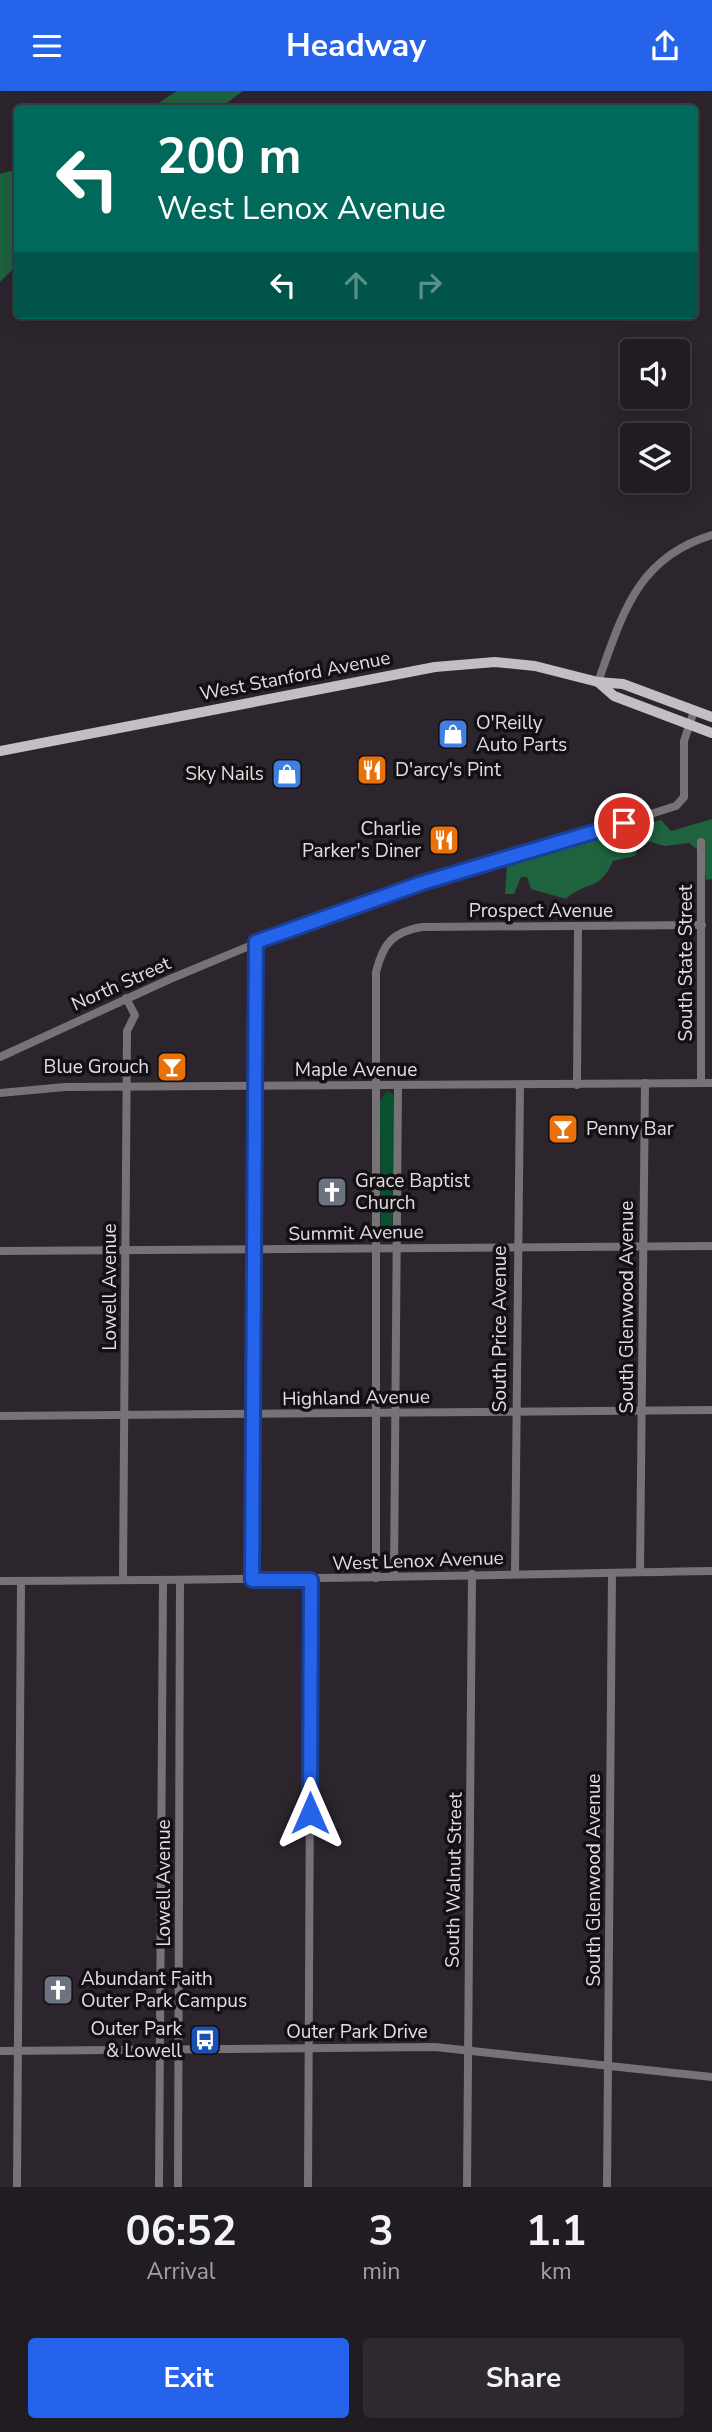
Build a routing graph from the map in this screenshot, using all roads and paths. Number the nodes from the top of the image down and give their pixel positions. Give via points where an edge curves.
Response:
1 (712, 535) edge
2 (598, 681) junction
3 (694, 711) junction
4 (712, 717) edge
5 (689, 725) junction
6 (712, 733) edge
7 (0, 751) edge
8 (701, 842) dead end
9 (702, 925) junction
10 (578, 926) junction
11 (256, 942) junction
12 (126, 998) junction
13 (0, 1057) edge
14 (645, 1083) junction
15 (701, 1083) junction
16 (712, 1083) edge
17 (577, 1084) junction
18 (254, 1085) junction
19 (520, 1085) junction
20 (127, 1086) junction
21 (377, 1086) junction
22 (398, 1086) junction
23 (0, 1093) edge
24 (643, 1246) junction
25 (712, 1246) edge
26 (377, 1248) junction
27 (395, 1248) junction
28 (517, 1248) junction
29 (126, 1250) junction
30 (253, 1250) junction
31 (0, 1251) edge
32 (712, 1410) edge
33 (641, 1411) junction
34 (516, 1412) junction
35 (377, 1413) junction
36 (394, 1413) junction
37 (126, 1415) junction
38 (253, 1415) junction
39 (0, 1416) edge
40 (712, 1571) edge
41 (640, 1572) junction
42 (515, 1573) junction
43 (612, 1573) junction
44 (472, 1574) junction
45 (394, 1577) junction
46 (376, 1578) junction
47 (123, 1580) junction
48 (163, 1580) junction
49 (180, 1580) junction
50 (252, 1580) junction
51 (0, 1581) edge
52 (21, 1581) junction
53 (311, 1584) junction
54 (162, 1819) junction
55 (180, 1819) junction
56 (309, 2048) junction
57 (468, 2048) junction
58 (179, 2049) junction
59 (160, 2050) junction
60 (0, 2051) edge
61 (18, 2051) junction
62 (608, 2064) junction
63 (712, 2077) edge
64 (17, 2187) edge
65 (159, 2187) edge
66 (178, 2187) edge
67 (308, 2187) edge
68 (467, 2187) edge
69 (607, 2187) edge

1 - 2 street via 669,554 642,580
2 - 3 main road, West Stanford Avenue via 623,684
2 - 5 main road, West Stanford Avenue via 614,696
2 - 7 main road, West Stanford Avenue via 523,664 448,664
3 - 4 main road, West Stanford Avenue
3 - 5 street, North Street
5 - 6 main road, West Stanford Avenue
5 - 11 street, North Street via 683,750 684,797 676,806 422,883
8 - 9 street, South State Street
9 - 10 street, Prospect Avenue
9 - 15 street, South State Street
10 - 17 street
10 - 21 street, Prospect Avenue via 422,927 397,933 386,945 376,972
11 - 12 street, North Street
11 - 18 street
12 - 13 street, North Street
12 - 20 street, Lowell Avenue via 135,1015 127,1031
14 - 15 street, Maple Avenue
14 - 17 street, Maple Avenue
14 - 24 street, South Glenwood Avenue
15 - 16 street, Maple Avenue
17 - 19 street, Maple Avenue
18 - 20 street, Maple Avenue
18 - 21 street, Maple Avenue
18 - 30 street
19 - 22 street, Maple Avenue
19 - 28 street, South Price Avenue
20 - 23 street, Maple Avenue
20 - 29 street, Lowell Avenue
21 - 22 street, Maple Avenue
21 - 26 street
22 - 27 street
24 - 25 street, Summit Avenue
24 - 28 street, Summit Avenue
24 - 33 street, South Glenwood Avenue
26 - 27 street, Summit Avenue
26 - 30 street, Summit Avenue
26 - 35 street
27 - 28 street, Summit Avenue
27 - 36 street
28 - 34 street, South Price Avenue
29 - 30 street, Summit Avenue
29 - 31 street, Summit Avenue
29 - 37 street, Lowell Avenue
30 - 38 street
32 - 33 street, Highland Avenue
33 - 34 street, Highland Avenue
33 - 41 street, South Glenwood Avenue
34 - 36 street, Highland Avenue
34 - 42 street, South Price Avenue
35 - 36 street, Highland Avenue
35 - 38 street, Highland Avenue
35 - 46 street
36 - 45 street
37 - 38 street, Highland Avenue
37 - 39 street, Highland Avenue
37 - 47 street, Lowell Avenue
38 - 50 street
40 - 41 street, West Lenox Avenue
41 - 43 street, West Lenox Avenue
42 - 43 street, West Lenox Avenue
42 - 44 street, West Lenox Avenue
43 - 62 street, South Glenwood Avenue
44 - 45 street, West Lenox Avenue
44 - 57 street, South Walnut Street
45 - 46 street, West Lenox Avenue
46 - 53 street, West Lenox Avenue
47 - 48 street, West Lenox Avenue
47 - 52 street, West Lenox Avenue
48 - 49 street, West Lenox Avenue
48 - 54 street, Lowell Avenue
49 - 50 street, West Lenox Avenue
49 - 55 street, Lowell Avenue
50 - 53 street, West Lenox Avenue
51 - 52 street, West Lenox Avenue
52 - 61 street
53 - 56 street
54 - 55 street
54 - 59 street, Lowell Avenue
55 - 58 street, Lowell Avenue
56 - 57 street, Outer Park Drive
56 - 58 street, Outer Park Drive
56 - 67 street
57 - 62 street, Outer Park Drive
57 - 68 street, South Walnut Street
58 - 59 street, Outer Park Drive
58 - 66 street, Lowell Avenue
59 - 61 street, Outer Park Drive
59 - 65 street, Lowell Avenue
60 - 61 street, Outer Park Drive
61 - 64 street
62 - 63 street, Outer Park Drive
62 - 69 street, South Glenwood Avenue

